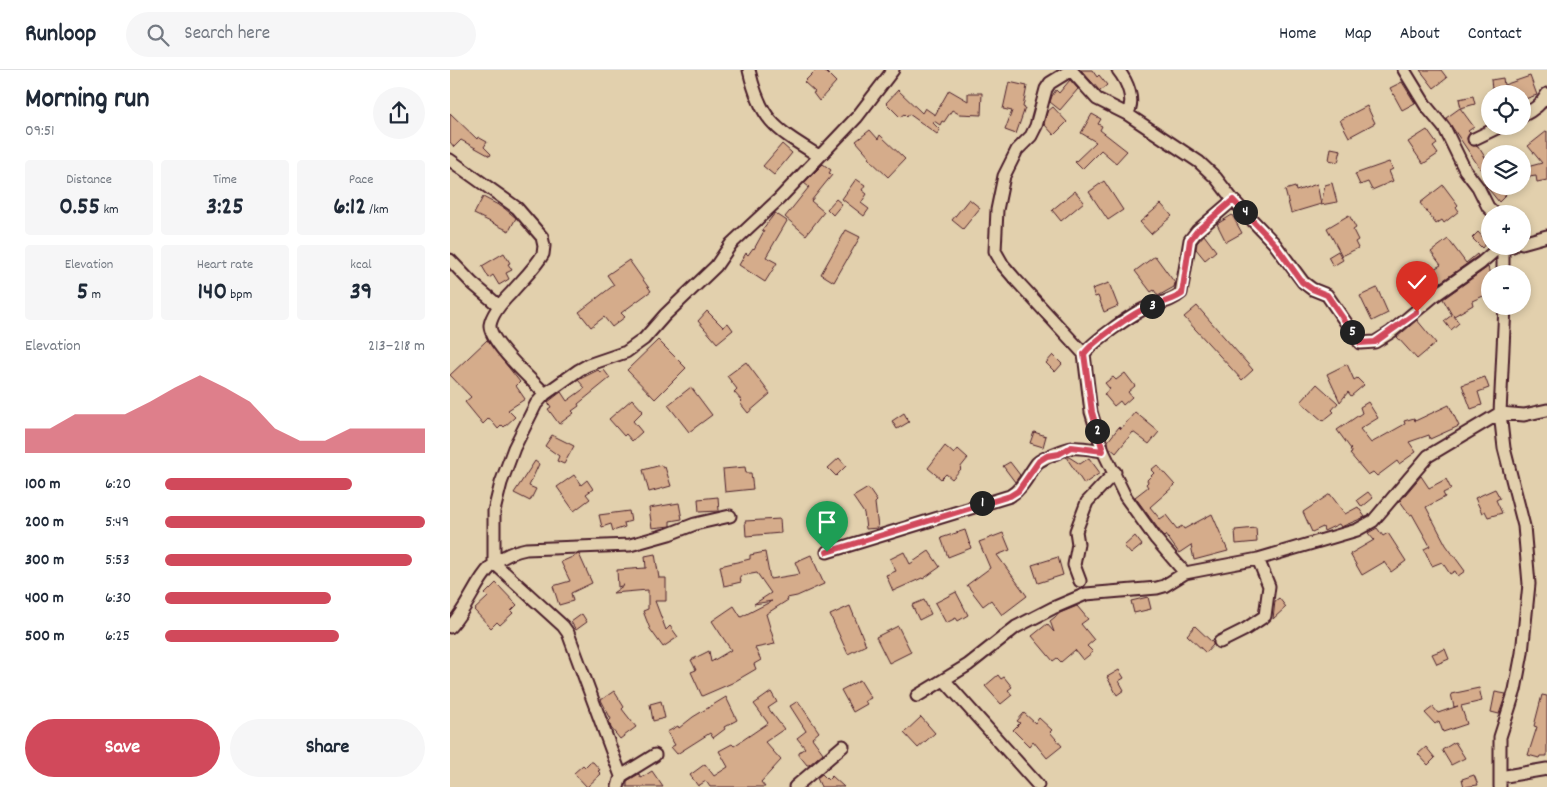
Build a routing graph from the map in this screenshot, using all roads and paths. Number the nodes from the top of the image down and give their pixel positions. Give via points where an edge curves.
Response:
1 (749, 70) edge
2 (893, 70) edge
3 (1071, 70) edge
4 (1118, 70) edge
5 (1404, 70) edge
6 (1547, 94) edge
7 (1531, 112) edge
8 (1127, 114) junction
9 (1482, 135) edge
10 (1474, 139) dead end
11 (819, 156) junction
12 (450, 160) edge
13 (1233, 200) junction
14 (1487, 205) edge
15 (1547, 236) edge
16 (1531, 241) edge
17 (1491, 255) edge
18 (450, 260) edge
19 (499, 306) junction
20 (1505, 315) edge
21 (1084, 354) junction
22 (545, 394) junction
23 (1547, 410) edge
24 (1500, 413) junction
25 (1103, 451) junction
26 (1115, 472) junction
27 (730, 516) dead end
28 (827, 552) dead end
29 (1258, 558) junction
30 (494, 563) junction
31 (1185, 573) junction
32 (1080, 581) dead end
33 (450, 627) edge
34 (1220, 642) dead end
35 (945, 681) junction
36 (917, 696) dead end
37 (843, 746) dead end
38 (655, 755) dead end
39 (1547, 769) edge
40 (620, 782) edge
41 (1500, 782) edge
42 (1038, 785) dead end
43 (796, 787) edge

1 - 11 street via 753,87 770,121
2 - 11 street via 857,118
3 - 8 street via 1097,99
3 - 21 street via 1046,89 1036,126 1017,150 1004,176 997,210 996,251 1003,265
4 - 8 street via 1129,92 1130,109
5 - 14 street via 1445,129
6 - 7 street
8 - 13 street via 1199,162
9 - 10 street
11 - 22 street via 731,244 716,266 644,339 626,352 588,365
12 - 19 street via 517,208 542,237 544,246 539,260
13 - 17 street via 1274,243 1302,282 1327,295 1360,343 1375,342 1391,332
13 - 21 street via 1190,240 1182,294 1145,308 1096,341
15 - 16 street
18 - 19 street
19 - 22 street via 490,328 494,338
20 - 24 street
21 - 25 street via 1092,412
22 - 30 street via 514,448 501,483 494,512
23 - 24 street via 1524,415
24 - 29 street via 1428,456 1373,521 1357,530
24 - 41 street via 1504,448 1524,526 1529,584 1515,690 1500,737
25 - 26 street
25 - 28 street via 1071,447 1039,461 1018,491 1010,496
26 - 31 street via 1125,496
26 - 32 street via 1087,502 1076,531 1078,544 1074,564
27 - 30 street via 630,544 526,549
29 - 31 street
29 - 34 street via 1269,586 1265,616
30 - 33 street
30 - 40 street via 568,633
31 - 35 street via 1157,588 1086,594 1053,608 1016,627
35 - 36 street
35 - 42 street
37 - 43 street
38 - 40 street via 635,766
39 - 41 street

